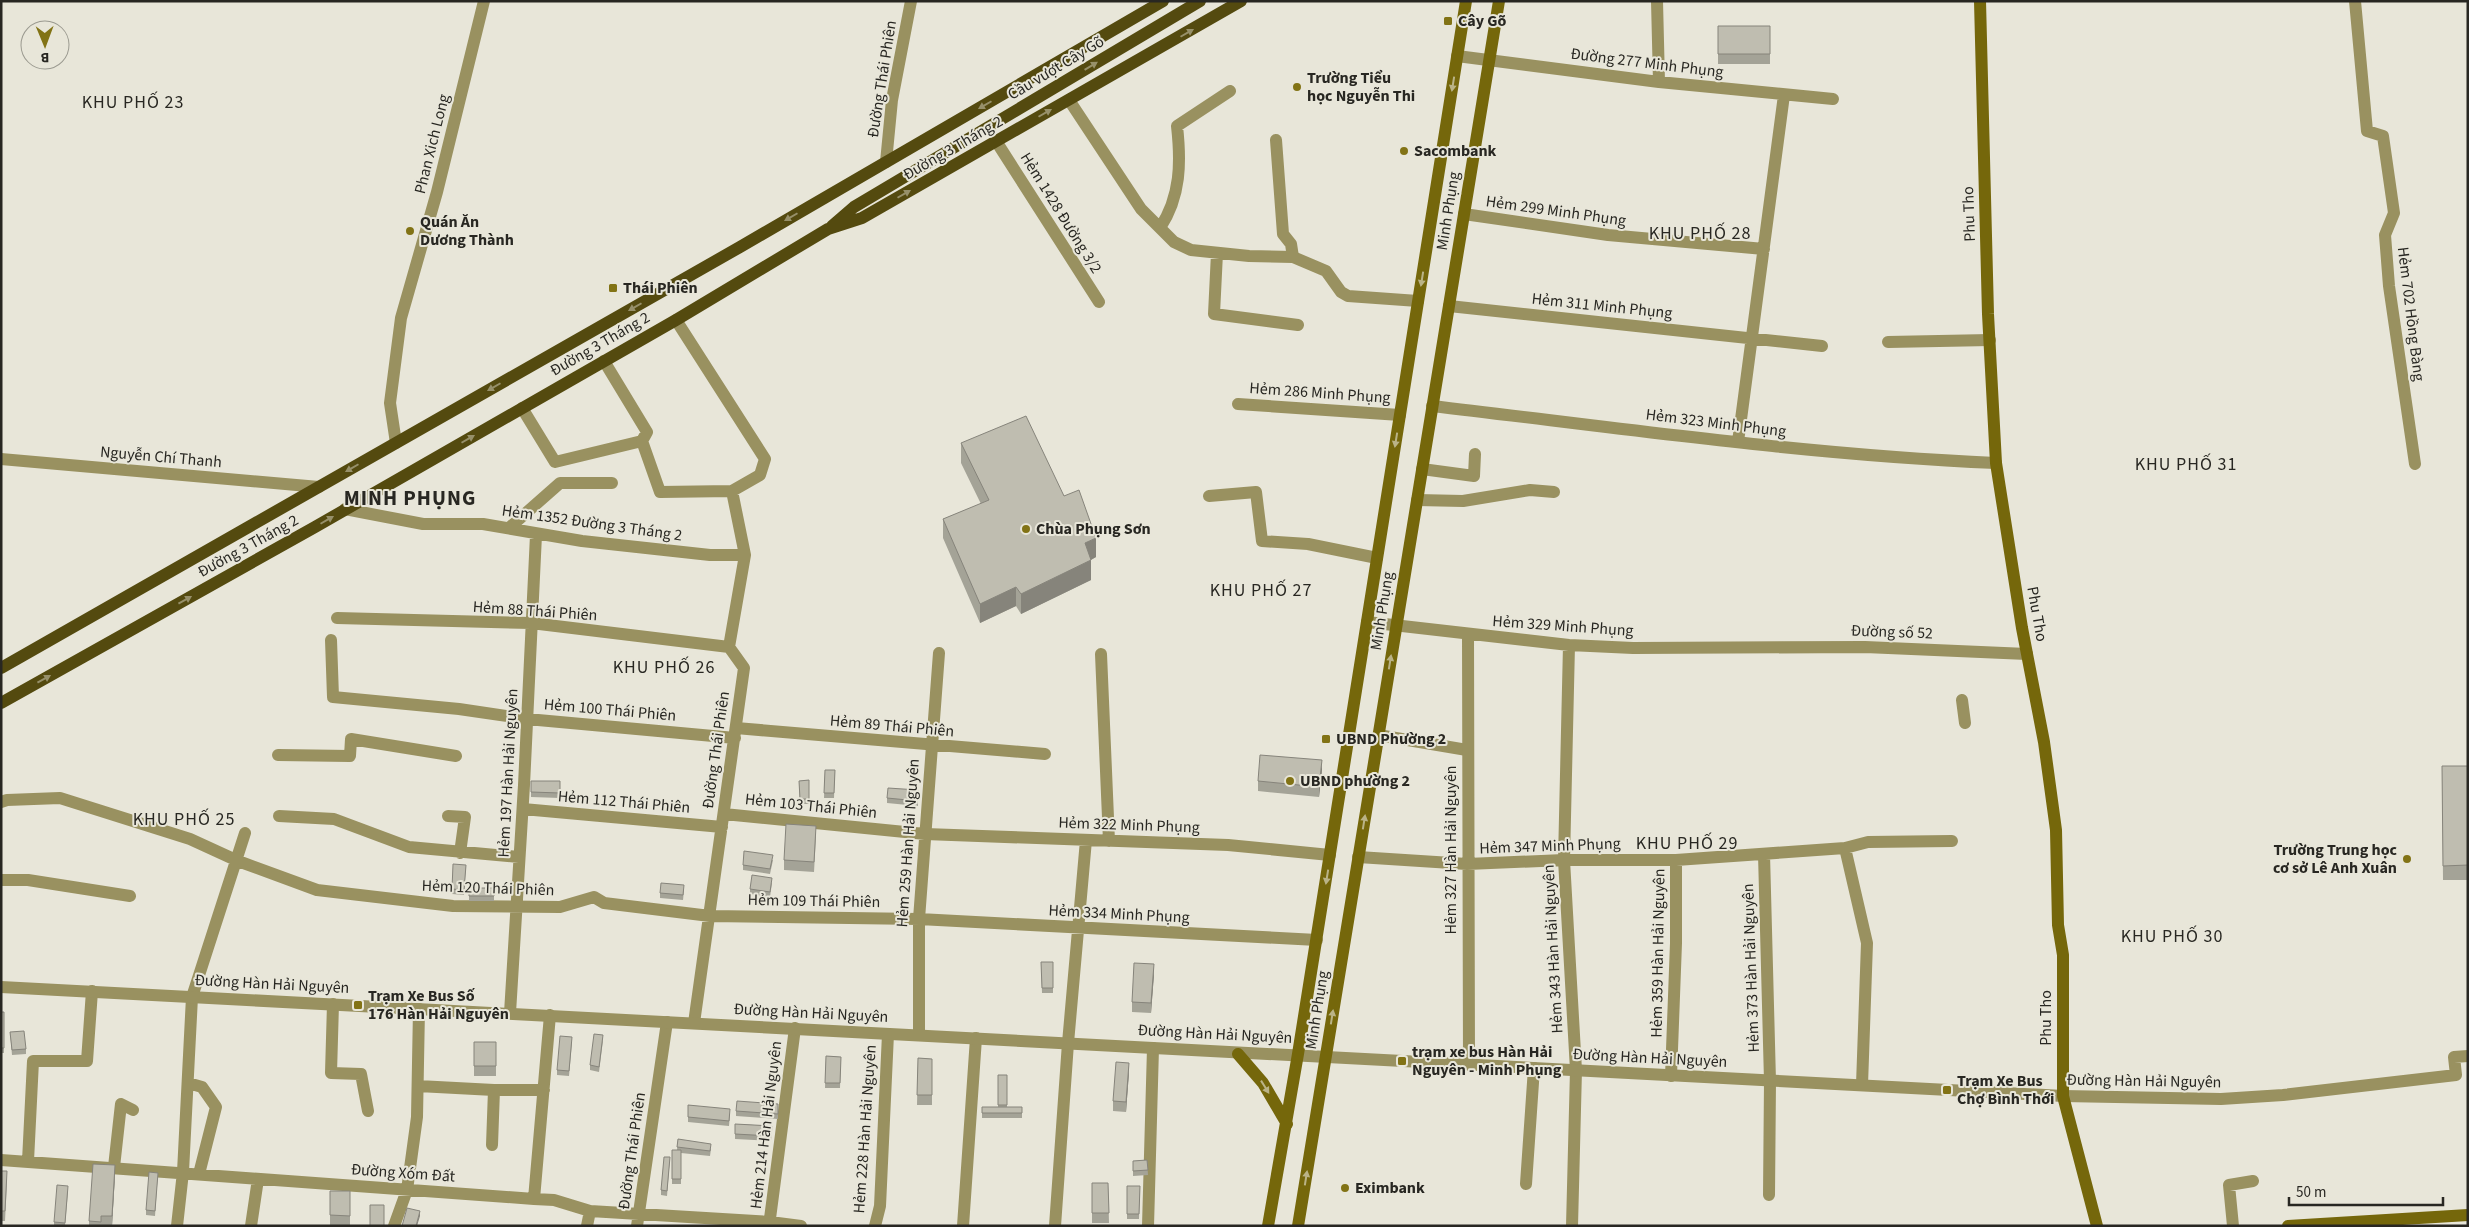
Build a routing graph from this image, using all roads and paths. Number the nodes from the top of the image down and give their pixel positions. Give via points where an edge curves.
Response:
1 (484, 1) edge
2 (911, 1) edge
3 (1163, 1) edge
4 (1200, 1) edge
5 (1241, 1) edge
6 (1466, 1) edge
7 (1500, 1) edge
8 (1657, 1) edge
9 (1980, 1) edge
10 (2355, 1) edge
11 (1457, 56) junction
12 (1489, 60) junction
13 (1659, 82) junction
14 (1230, 91) dead end
15 (1784, 95) junction
16 (1069, 100) junction
17 (1833, 100) dead end
18 (1276, 140) dead end
19 (996, 141) junction
20 (886, 162) junction
21 (1464, 214) junction
22 (1160, 228) junction
23 (828, 229) junction
24 (1764, 248) junction
25 (1217, 253) junction
26 (1293, 257) junction
27 (1418, 301) junction
28 (1098, 302) dead end
29 (1449, 306) junction
30 (676, 320) junction
31 (1298, 326) dead end
32 (1752, 340) junction
33 (1990, 340) junction
34 (1888, 342) dead end
35 (1822, 346) dead end
36 (604, 361) junction
37 (1238, 404) dead end
38 (1432, 406) junction
39 (522, 408) junction
40 (1400, 415) junction
41 (642, 441) junction
42 (1738, 442) junction
43 (396, 443) junction
44 (1475, 454) dead end
45 (1, 459) edge
46 (1996, 463) junction
47 (2415, 464) dead end
48 (1422, 469) junction
49 (612, 483) dead end
50 (319, 487) junction
51 (732, 491) junction
52 (1554, 492) dead end
53 (1209, 496) dead end
54 (1417, 500) junction
55 (345, 509) junction
56 (509, 528) junction
57 (536, 535) junction
58 (745, 555) junction
59 (1377, 558) junction
60 (337, 618) dead end
61 (1367, 622) junction
62 (531, 623) junction
63 (1396, 625) junction
64 (1468, 634) junction
65 (331, 640) dead end
66 (1569, 645) junction
67 (729, 647) junction
68 (1757, 648) joint
69 (939, 653) dead end
70 (1101, 654) dead end
71 (2027, 654) junction
72 (1, 668) edge
73 (1962, 700) dead end
74 (1, 703) edge
75 (527, 719) junction
76 (1965, 722) dead end
77 (735, 733) junction
78 (1378, 735) junction
79 (931, 746) junction
80 (1468, 750) junction
81 (1045, 754) dead end
82 (278, 755) dead end
83 (456, 756) dead end
84 (1, 802) edge
85 (522, 809) junction
86 (724, 814) junction
87 (279, 816) dead end
88 (448, 816) dead end
89 (722, 827) junction
90 (245, 833) dead end
91 (925, 834) junction
92 (1086, 840) junction
93 (1109, 841) junction
94 (1952, 841) dead end
95 (1846, 848) junction
96 (460, 853) junction
97 (1764, 854) junction
98 (1330, 855) junction
99 (1358, 856) junction
100 (519, 857) junction
101 (1564, 860) junction
102 (1676, 860) junction
103 (238, 861) junction
104 (1467, 864) junction
105 (1, 880) edge
106 (130, 896) dead end
107 (516, 905) junction
108 (710, 916) junction
109 (919, 919) junction
110 (1078, 928) junction
111 (1317, 940) junction
112 (1, 987) edge
113 (92, 991) junction
114 (192, 997) junction
115 (334, 1004) junction
116 (419, 1009) junction
117 (510, 1014) junction
118 (550, 1016) junction
119 (667, 1022) junction
120 (694, 1024) junction
121 (795, 1028) junction
122 (888, 1034) junction
123 (919, 1035) junction
124 (976, 1038) junction
125 (1068, 1043) junction
126 (1154, 1048) junction
127 (1238, 1054) junction
128 (1298, 1054) junction
129 (1326, 1056) junction
130 (2468, 1056) edge
131 (1469, 1064) junction
132 (1534, 1068) junction
133 (1576, 1070) junction
134 (1671, 1076) junction
135 (1770, 1081) junction
136 (188, 1083) junction
137 (418, 1086) junction
138 (1862, 1086) junction
139 (494, 1090) junction
140 (544, 1090) junction
141 (2063, 1096) junction
142 (133, 1110) dead end
143 (368, 1111) dead end
144 (1287, 1124) junction
145 (492, 1145) dead end
146 (1, 1160) edge
147 (28, 1161) junction
148 (114, 1167) junction
149 (183, 1172) junction
150 (199, 1174) junction
151 (258, 1179) junction
152 (2253, 1181) dead end
153 (1526, 1184) dead end
154 (407, 1190) junction
155 (1769, 1195) dead end
156 (534, 1198) junction
157 (590, 1211) junction
158 (2468, 1215) edge
159 (639, 1220) edge
160 (769, 1224) edge
161 (177, 1226) edge
162 (251, 1226) edge
163 (394, 1226) edge
164 (587, 1226) edge
165 (801, 1226) edge
166 (875, 1226) edge
167 (963, 1226) edge
168 (1055, 1226) edge
169 (1148, 1226) edge
170 (1268, 1226) edge
171 (1298, 1226) edge
172 (1572, 1226) edge
173 (2097, 1226) edge
174 (2233, 1226) edge
175 (2288, 1226) edge

1 - 43 street, Phan Xich Long via 437,192 401,318 390,403
2 - 20 street, Đường Thái Phiên via 892,100
3 -> 20 main road, Đường 3 Tháng 2
23 -> 4 main road, Cầu vượt Cây Gõ via 854,207
16 -> 5 main road, Đường 3 Tháng 2
6 - 11 main road, Minh Phụng
7 - 12 main road, Minh Phụng
8 - 13 street
9 - 33 main road, Phu Tho
10 - 47 street, Hẻm 702 Hồng Bàng via 2367,132 2383,136 2394,213 2385,235 2388,278
11 - 12 street, Đường 277 Minh Phụng
11 -> 27 main road, Minh Phụng
12 - 13 street, Đường 277 Minh Phụng
12 - 21 main road, Minh Phụng
13 - 15 street, Đường 277 Minh Phụng
14 - 22 street via 1177,126 1181,159 1171,211
15 - 17 street, Đường 277 Minh Phụng
15 - 24 street
19 -> 16 main road, Đường 3 Tháng 2
16 - 22 street via 1141,209
18 - 26 street via 1284,234 1291,244
23 -> 19 main road, Đường 3 Tháng 2 via 862,218
19 - 28 street, Hẻm 1428 Đường 3/2
20 -> 43 main road, Đường 3 Tháng 2
21 - 24 street, Hẻm 299 Minh Phụng via 1608,235
21 - 29 main road, Minh Phụng
22 - 25 street via 1174,242 1190,250
23 - 30 main road, Đường 3 Tháng 2
24 - 32 street
25 - 26 street
25 - 31 street via 1214,314
26 - 27 street via 1326,271 1341,292 1348,296
27 - 40 main road, Minh Phụng
29 - 32 street, Hẻm 311 Minh Phụng
29 - 38 main road, Minh Phụng
30 - 36 main road, Đường 3 Tháng 2
30 - 51 street via 765,459 760,475
32 - 35 street, Hẻm 311 Minh Phụng
32 - 42 street
33 - 34 street
33 - 46 main road, Phu Tho
36 - 39 main road, Đường 3 Tháng 2
36 - 41 street via 647,432
37 - 40 street, Hẻm 286 Minh Phụng
38 - 42 street, Hẻm 323 Minh Phụng
38 - 48 main road, Minh Phụng
39 - 41 street via 555,462
55 -> 39 main road, Đường 3 Tháng 2
40 -> 59 main road, Minh Phụng
41 - 51 street via 660,492
42 - 46 street, Hẻm 323 Minh Phụng via 1907,459
43 -> 50 main road, Đường 3 Tháng 2
44 - 48 street via 1474,476
45 - 50 street, Nguyễn Chí Thanh
46 - 71 main road, Phu Tho
48 - 54 main road, Minh Phụng
49 - 56 street via 560,483
50 - 72 main road, Đường 3 Tháng 2
51 - 58 street
52 - 54 street via 1530,490 1463,501
53 - 59 street via 1256,492 1262,542 1308,544
54 - 63 main road, Minh Phụng
55 - 56 street, Hẻm 1352 Đường 3 Tháng 2 via 423,524 483,524
74 -> 55 main road, Đường 3 Tháng 2
56 - 57 street, Hẻm 1352 Đường 3 Tháng 2
57 - 58 street, Hẻm 1352 Đường 3 Tháng 2 via 710,555
57 - 62 street, Hẻm 197 Hàn Hải Nguyên
58 - 67 street
59 - 61 main road, Minh Phụng
60 - 62 street, Hẻm 88 Thái Phiên
61 - 63 street, Hẻm 329 Minh Phụng
61 - 98 main road, Minh Phụng
62 - 67 street, Hẻm 88 Thái Phiên
62 - 75 street, Hẻm 197 Hàn Hải Nguyên
63 - 64 street, Hẻm 329 Minh Phụng
78 -> 63 main road, Minh Phụng
64 - 66 street, Hẻm 329 Minh Phụng
64 - 80 street, Hẻm 327 Hàn Hải Nguyên
65 - 75 street, Hẻm 100 Thái Phiên via 333,697
66 - 68 street, Hẻm 329 Minh Phụng
66 - 101 street, Hẻm 343 Hàn Hải Nguyên
67 - 77 street, Đường Thái Phiên via 744,668
68 - 71 street, Đường số 52 via 1865,647
69 - 79 street, Hẻm 259 Hàn Hải Nguyên
70 - 93 street
71 - 141 main road, Phu Tho via 2056,830 2058,925 2063,956
73 - 76 street
75 - 77 street, Hẻm 100 Thái Phiên
75 - 85 street, Hẻm 197 Hàn Hải Nguyên
77 - 79 street, Hẻm 89 Thái Phiên
77 - 86 street, Đường Thái Phiên
78 - 80 street
99 -> 78 main road, Minh Phụng
79 - 81 street, Hẻm 89 Thái Phiên
79 - 91 street, Hẻm 259 Hàn Hải Nguyên
80 - 104 street, Hẻm 327 Hàn Hải Nguyên
82 - 83 street via 350,756 351,740
84 - 103 street, Hẻm 120 Thái Phiên via 60,798 190,839
85 - 89 street, Hẻm 112 Thái Phiên
85 - 100 street, Hẻm 197 Hàn Hải Nguyên
86 - 89 street, Đường Thái Phiên
86 - 91 street, Hẻm 103 Thái Phiên
87 - 96 street via 334,820 408,847
88 - 96 street via 465,817
89 - 108 street, Đường Thái Phiên
90 - 103 street
91 - 92 street, Hẻm 322 Minh Phụng
91 - 109 street, Hẻm 259 Hàn Hải Nguyên
92 - 93 street, Hẻm 322 Minh Phụng
92 - 110 street
93 - 98 street, Hẻm 322 Minh Phụng via 1228,845
94 - 95 street, Hẻm 347 Minh Phụng via 1868,842
95 - 97 street, Hẻm 347 Minh Phụng
95 - 138 street via 1867,943
96 - 100 street
97 - 102 street, Hẻm 347 Minh Phụng
97 - 135 street, Hẻm 373 Hàn Hải Nguyên
98 -> 111 main road, Minh Phụng
99 - 104 street, Hẻm 347 Minh Phụng
129 -> 99 main road, Minh Phụng
100 - 107 street, Hẻm 197 Hàn Hải Nguyên
101 - 102 street, Hẻm 347 Minh Phụng
101 - 104 street, Hẻm 347 Minh Phụng
101 - 133 street, Hẻm 343 Hàn Hải Nguyên
102 - 134 street, Hẻm 359 Hàn Hải Nguyên
103 - 107 street, Hẻm 120 Thái Phiên via 317,890 453,906
103 - 114 street
104 - 131 street, Hẻm 327 Hàn Hải Nguyên
105 - 106 street via 28,880
107 - 108 street, Hẻm 120 Thái Phiên via 560,907 594,897 604,903
107 - 117 street, Hẻm 197 Hàn Hải Nguyên
108 - 109 street, Hẻm 109 Thái Phiên
108 - 120 street, Đường Thái Phiên
109 - 110 street, Hẻm 334 Minh Phụng
109 - 123 street, Hẻm 259 Hàn Hải Nguyên
110 - 111 street, Hẻm 334 Minh Phụng
110 - 125 street
111 - 128 main road, Minh Phụng
112 - 113 street, Đường Hàn Hải Nguyên
113 - 114 street, Đường Hàn Hải Nguyên
113 - 147 street via 87,1061 33,1061
114 - 115 street, Đường Hàn Hải Nguyên
114 - 136 street
115 - 116 street, Đường Hàn Hải Nguyên
115 - 143 street via 331,1073 361,1074
116 - 117 street, Đường Hàn Hải Nguyên
116 - 137 street
117 - 118 street, Đường Hàn Hải Nguyên
118 - 119 street, Đường Hàn Hải Nguyên
118 - 140 street
119 - 120 street, Đường Hàn Hải Nguyên
119 - 159 street, Đường Thái Phiên
120 - 121 street, Đường Hàn Hải Nguyên
121 - 122 street, Đường Hàn Hải Nguyên
121 - 160 street, Hẻm 214 Hàn Hải Nguyên
122 - 123 street, Đường Hàn Hải Nguyên
122 - 166 street, Hẻm 228 Hàn Hải Nguyên via 880,1206
123 - 124 street, Đường Hàn Hải Nguyên
124 - 125 street, Đường Hàn Hải Nguyên
124 - 167 street
125 - 126 street, Đường Hàn Hải Nguyên
125 - 168 street
126 - 127 street, Đường Hàn Hải Nguyên
126 - 169 street
127 - 128 street, Đường Hàn Hải Nguyên
127 -> 144 main road via 1263,1083
128 - 129 street, Đường Hàn Hải Nguyên
128 - 144 main road, Minh Phụng
129 - 131 street, Đường Hàn Hải Nguyên
171 -> 129 main road, Minh Phụng
130 - 141 street, Đường Hàn Hải Nguyên via 2454,1057 2456,1075 2283,1095 2221,1098
131 - 132 street, Đường Hàn Hải Nguyên
132 - 133 street, Đường Hàn Hải Nguyên
132 - 153 street
133 - 134 street, Đường Hàn Hải Nguyên
133 - 172 street, Hẻm 343 Hàn Hải Nguyên
134 - 135 street, Đường Hàn Hải Nguyên
135 - 138 street, Đường Hàn Hải Nguyên
135 - 155 street, Hẻm 373 Hàn Hải Nguyên
136 - 149 street
136 - 150 street via 202,1087 216,1107
137 - 139 street
137 - 154 street
138 - 141 street, Đường Hàn Hải Nguyên
139 - 140 street
139 - 145 street
140 - 156 street
141 - 173 main road, Phu Tho
142 - 148 street via 121,1104
144 - 170 main road, Minh Phụng
146 - 147 street, Đường Xóm Đất
147 - 148 street, Đường Xóm Đất
148 - 149 street, Đường Xóm Đất
149 - 150 street, Đường Xóm Đất
149 - 161 street
150 - 151 street, Đường Xóm Đất
151 - 154 street, Đường Xóm Đất
151 - 162 street
152 - 174 street via 2229,1184
154 - 156 street, Đường Xóm Đất
154 - 163 street
156 - 157 street, Đường Xóm Đất via 554,1200
157 - 159 street, Đường Xóm Đất
157 - 164 street
158 - 175 main road
159 - 160 street, Đường Xóm Đất
160 - 165 street, Đường Xóm Đất

